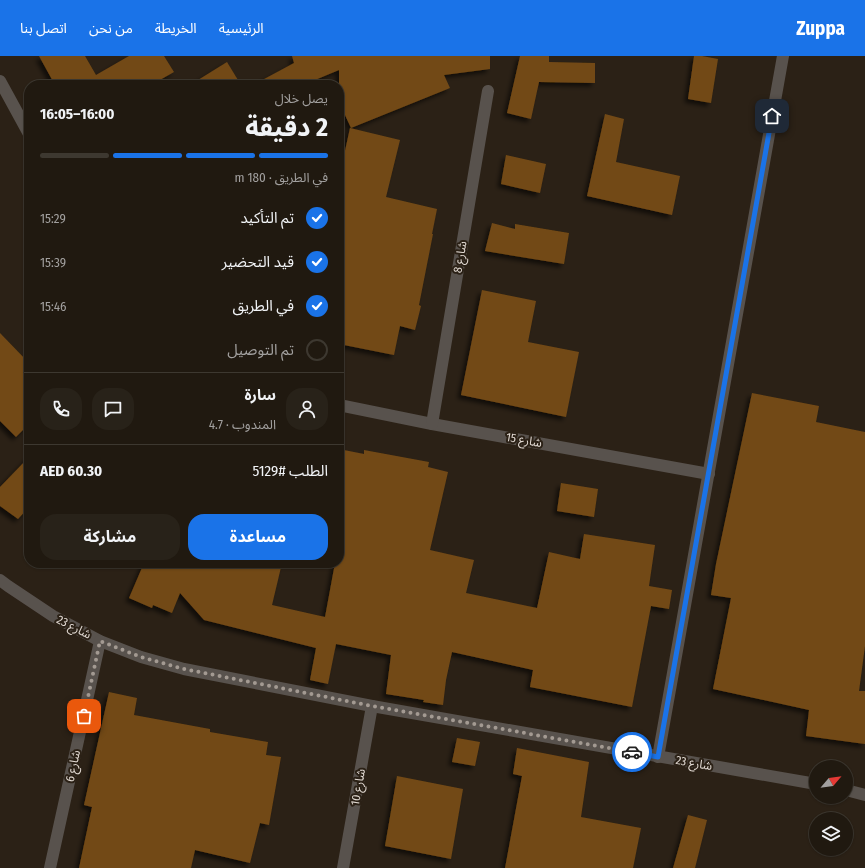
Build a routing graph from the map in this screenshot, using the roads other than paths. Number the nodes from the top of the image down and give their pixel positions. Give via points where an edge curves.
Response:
1 (783, 56) edge
2 (0, 81) edge
3 (488, 91) dead end
4 (24, 125) edge
5 (344, 406) edge
6 (432, 424) junction
7 (708, 474) junction
8 (0, 580) edge
9 (100, 641) junction
10 (372, 706) junction
11 (658, 757) junction
12 (809, 783) edge
13 (865, 788) edge
14 (853, 789) edge
15 (853, 791) edge
16 (865, 795) edge
17 (50, 868) edge
18 (343, 868) edge

1 - 7 street
2 - 4 street
3 - 6 street, شارع 8
5 - 6 street, شارع 15
6 - 7 street, شارع 15
7 - 11 street
8 - 9 street, شارع 23 via 53,616
9 - 10 street, شارع 23 via 141,657 184,669
9 - 17 street, شارع 6
10 - 11 street, شارع 23
10 - 18 street, شارع 10
11 - 12 street, شارع 23
13 - 14 street
15 - 16 street

